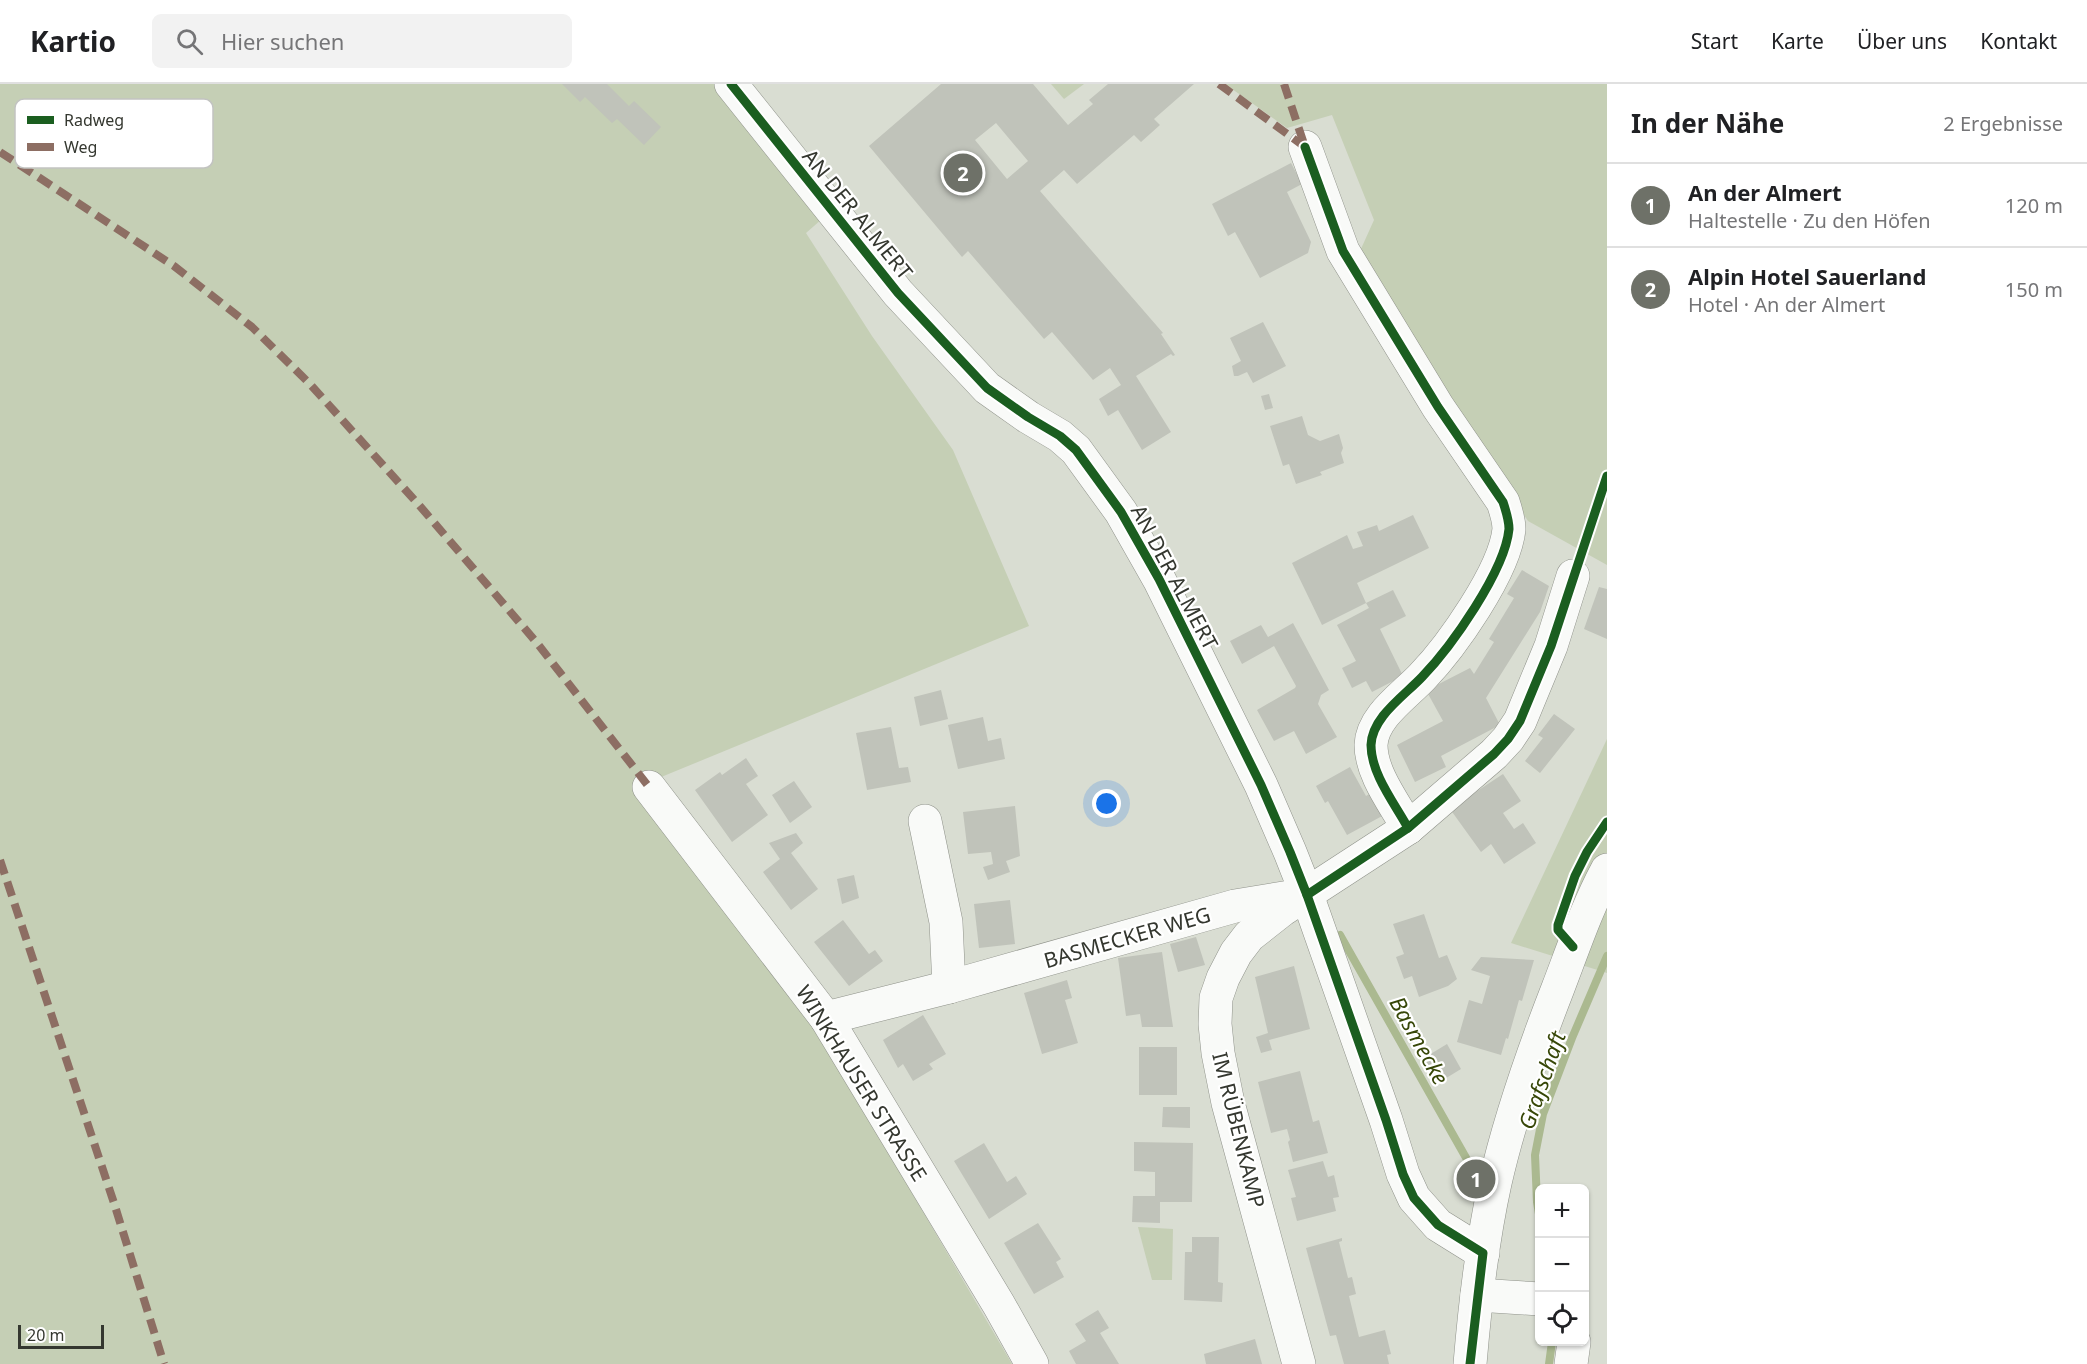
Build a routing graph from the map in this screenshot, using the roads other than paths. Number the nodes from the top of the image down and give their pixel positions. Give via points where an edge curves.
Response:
1 (731, 84) edge
2 (1305, 147) dead end
3 (1573, 576) dead end
4 (650, 787) dead end
5 (925, 821) dead end
6 (1408, 828) junction
7 (1607, 870) edge
8 (1307, 895) junction
9 (949, 987) junction
10 (826, 1018) junction
11 (1483, 1253) junction
12 (1477, 1295) junction
13 (1535, 1299) edge
14 (1573, 1346) edge
15 (1032, 1364) edge
16 (1299, 1364) edge
17 (1470, 1364) edge
18 (1571, 1364) edge

1 - 8 street, AN DER ALMERT via 898,293 967,368 987,388 1060,436 1090,467 1159,579 1261,785
2 - 6 street via 1343,251 1508,515 1509,528 1499,564 1479,599 1440,657 1389,710 1372,736 1373,761
3 - 6 street via 1551,646 1520,721 1494,754
4 - 10 street, WINKHAUSER STRASSE
5 - 9 street via 946,922
6 - 8 street
7 - 11 street via 1533,1053 1495,1185
8 - 9 street, BASMECKER WEG via 1235,906
8 - 11 street, AN DER ALMERT via 1414,1198 1437,1225
8 - 16 street, IM RÜBENKAMP via 1249,936 1236,953 1216,998 1215,1024 1228,1102
9 - 10 street, BASMECKER WEG
10 - 15 street, WINKHAUSER STRASSE
11 - 12 street
12 - 13 street
12 - 17 street
14 - 18 street

